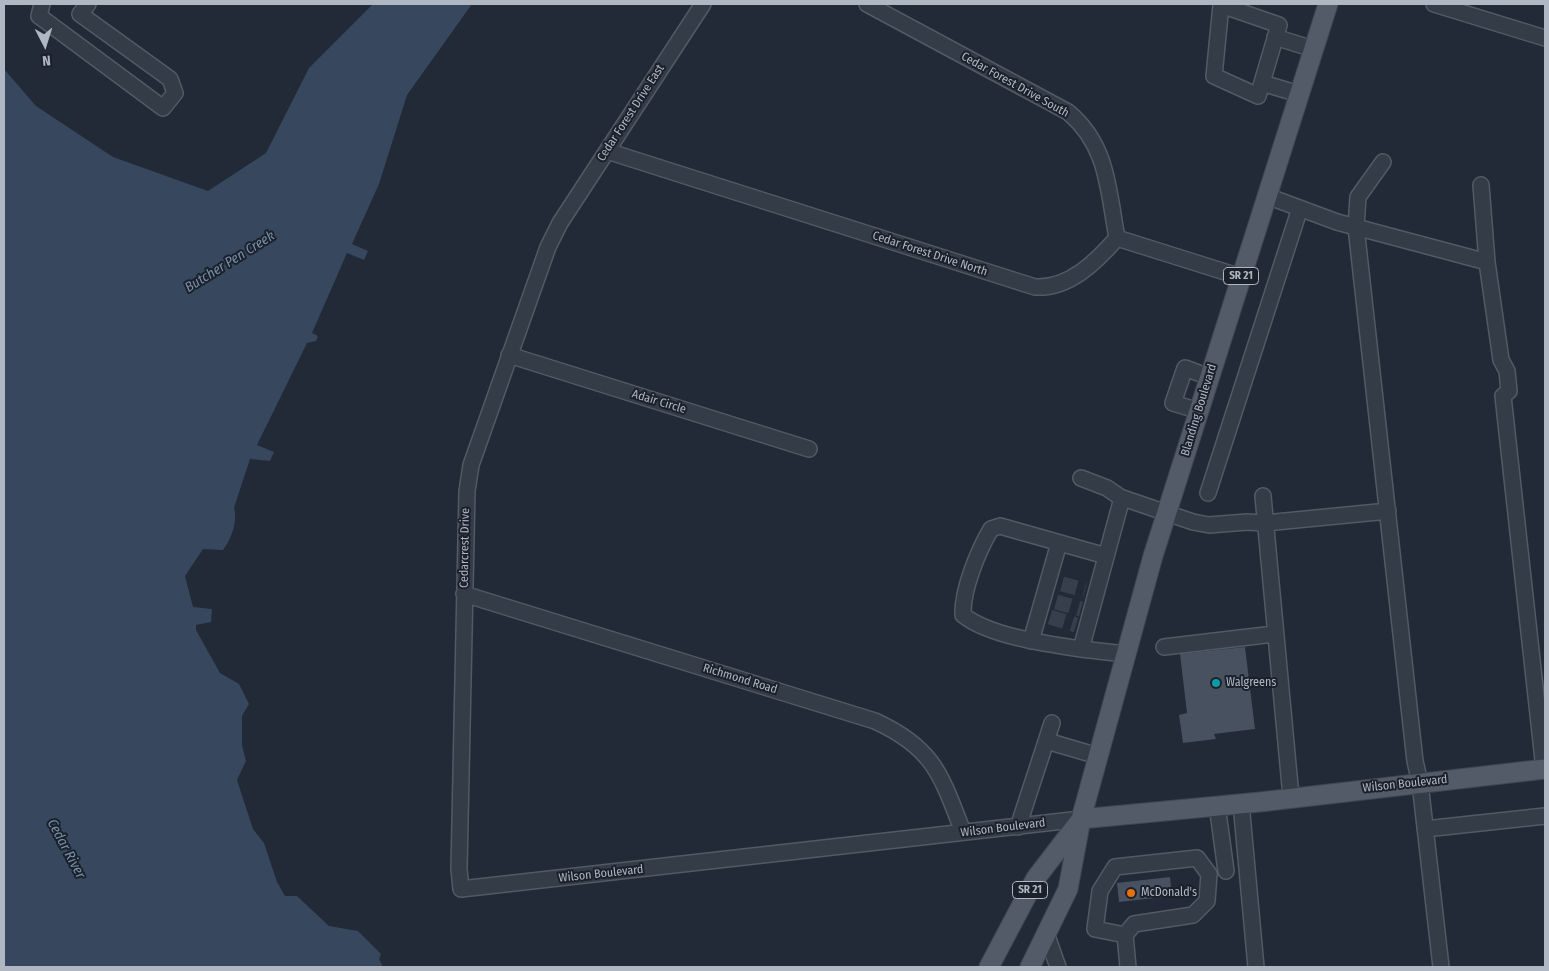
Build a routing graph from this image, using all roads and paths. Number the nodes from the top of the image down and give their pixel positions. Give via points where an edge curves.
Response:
1 (42, 4) edge
2 (88, 4) edge
3 (703, 4) edge
4 (867, 4) edge
5 (1328, 4) edge
6 (1434, 4) edge
7 (1221, 5) edge
8 (1276, 37) junction
9 (1545, 38) edge
10 (1314, 49) junction
11 (1262, 83) junction
12 (1299, 94) junction
13 (607, 151) junction
14 (1383, 162) dead end
15 (1480, 185) dead end
16 (1267, 196) junction
17 (1300, 208) junction
18 (560, 222) joint
19 (1356, 227) junction
20 (1118, 238) junction
21 (1487, 262) junction
22 (1241, 278) junction
23 (509, 356) junction
24 (1209, 377) junction
25 (1199, 411) junction
26 (809, 449) dead end
27 (1081, 478) dead end
28 (1208, 494) dead end
29 (1262, 496) dead end
30 (1122, 498) junction
31 (1388, 511) junction
32 (1166, 514) junction
33 (1265, 523) junction
34 (1059, 543) junction
35 (1106, 556) junction
36 (464, 594) junction
37 (1274, 634) junction
38 (1031, 641) junction
39 (1164, 647) dead end
40 (1081, 649) junction
41 (1124, 654) junction
42 (1542, 720) edge
43 (1052, 723) dead end
44 (1047, 741) junction
45 (1098, 756) junction
46 (1545, 769) edge
47 (1420, 783) junction
48 (1291, 797) junction
49 (1241, 804) junction
50 (1217, 805) junction
51 (1545, 816) edge
52 (1081, 819) junction
53 (1018, 827) junction
54 (1425, 829) junction
55 (963, 832) junction
56 (1246, 868) junction
57 (1226, 871) junction
58 (1208, 874) junction
59 (461, 889) joint
60 (1125, 935) junction
61 (1047, 936) junction
62 (989, 967) edge
63 (1030, 967) edge
64 (1058, 967) edge
65 (1128, 967) edge
66 (1249, 967) edge
67 (1256, 967) edge
68 (1441, 967) edge

1 - 2 street via 38,16 163,108 175,93 170,79 80,14
3 - 13 street, Cedar Forest Drive East
4 - 20 street, Cedar Forest Drive South via 1068,112 1081,124 1101,156
5 - 10 main road, Blanding Boulevard / SR 21
6 - 9 street
7 - 8 street via 1279,25
7 - 11 street via 1214,76 1258,96
8 - 10 street
8 - 11 street
10 - 12 main road, Blanding Boulevard / SR 21
11 - 12 street
12 - 16 main road, Blanding Boulevard / SR 21
13 - 18 street, Cedar Forest Drive East
13 - 20 street, Cedar Forest Drive North via 1035,287 1048,288 1071,279
14 - 19 street via 1358,197
15 - 21 street
16 - 17 street
16 - 22 main road, Blanding Boulevard / SR 21
17 - 19 street
17 - 28 street
18 - 23 street, Cedarcrest Drive
19 - 21 street
19 - 31 street
20 - 22 street
21 - 42 street via 1501,360 1507,371 1508,391 1503,396
22 - 24 main road, Blanding Boulevard / SR 21
23 - 26 street, Adair Circle
23 - 36 street, Cedarcrest Drive via 471,464 467,491
24 - 25 main road, Blanding Boulevard / SR 21
24 - 25 street via 1185,368 1173,403
25 - 32 main road, Blanding Boulevard / SR 21
27 - 30 street
29 - 33 street
30 - 32 street
30 - 35 street
31 - 33 street
31 - 47 street
32 - 33 street via 1209,525
32 - 41 main road, Blanding Boulevard / SR 21
33 - 37 street
34 - 35 street
34 - 38 street via 1050,600
34 - 38 street via 1000,526 991,529 962,601 963,615 972,622
35 - 40 street via 1090,592 1081,627
36 - 55 street, Richmond Road via 866,718 895,730 911,741 941,775
36 - 59 street, Cedarcrest Drive
37 - 39 street
37 - 48 street
38 - 40 street
40 - 41 street
41 - 45 main road, Blanding Boulevard / SR 21
42 - 46 street
43 - 44 street
44 - 45 street
44 - 53 street
45 - 52 main road, Blanding Boulevard / SR 21
46 - 47 main road, Wilson Boulevard
47 - 48 main road, Wilson Boulevard
47 - 54 street
48 - 49 main road, Wilson Boulevard
49 - 50 main road, Wilson Boulevard
49 - 56 street
50 - 52 main road, Wilson Boulevard
50 - 57 street
51 - 54 street
52 - 53 street, Wilson Boulevard
52 - 61 main road, Blanding Boulevard / SR 21 via 1068,889
52 - 62 main road, Blanding Boulevard / SR 21 via 1036,878
53 - 55 street, Wilson Boulevard
54 - 68 street
55 - 59 street, Wilson Boulevard
56 - 57 street
56 - 67 street
57 - 58 street
58 - 60 street via 1207,901 1193,916 1134,924
58 - 60 street via 1197,858 1115,867 1100,891 1095,929
60 - 65 street
61 - 63 main road, Blanding Boulevard / SR 21
61 - 64 street
66 - 67 street

